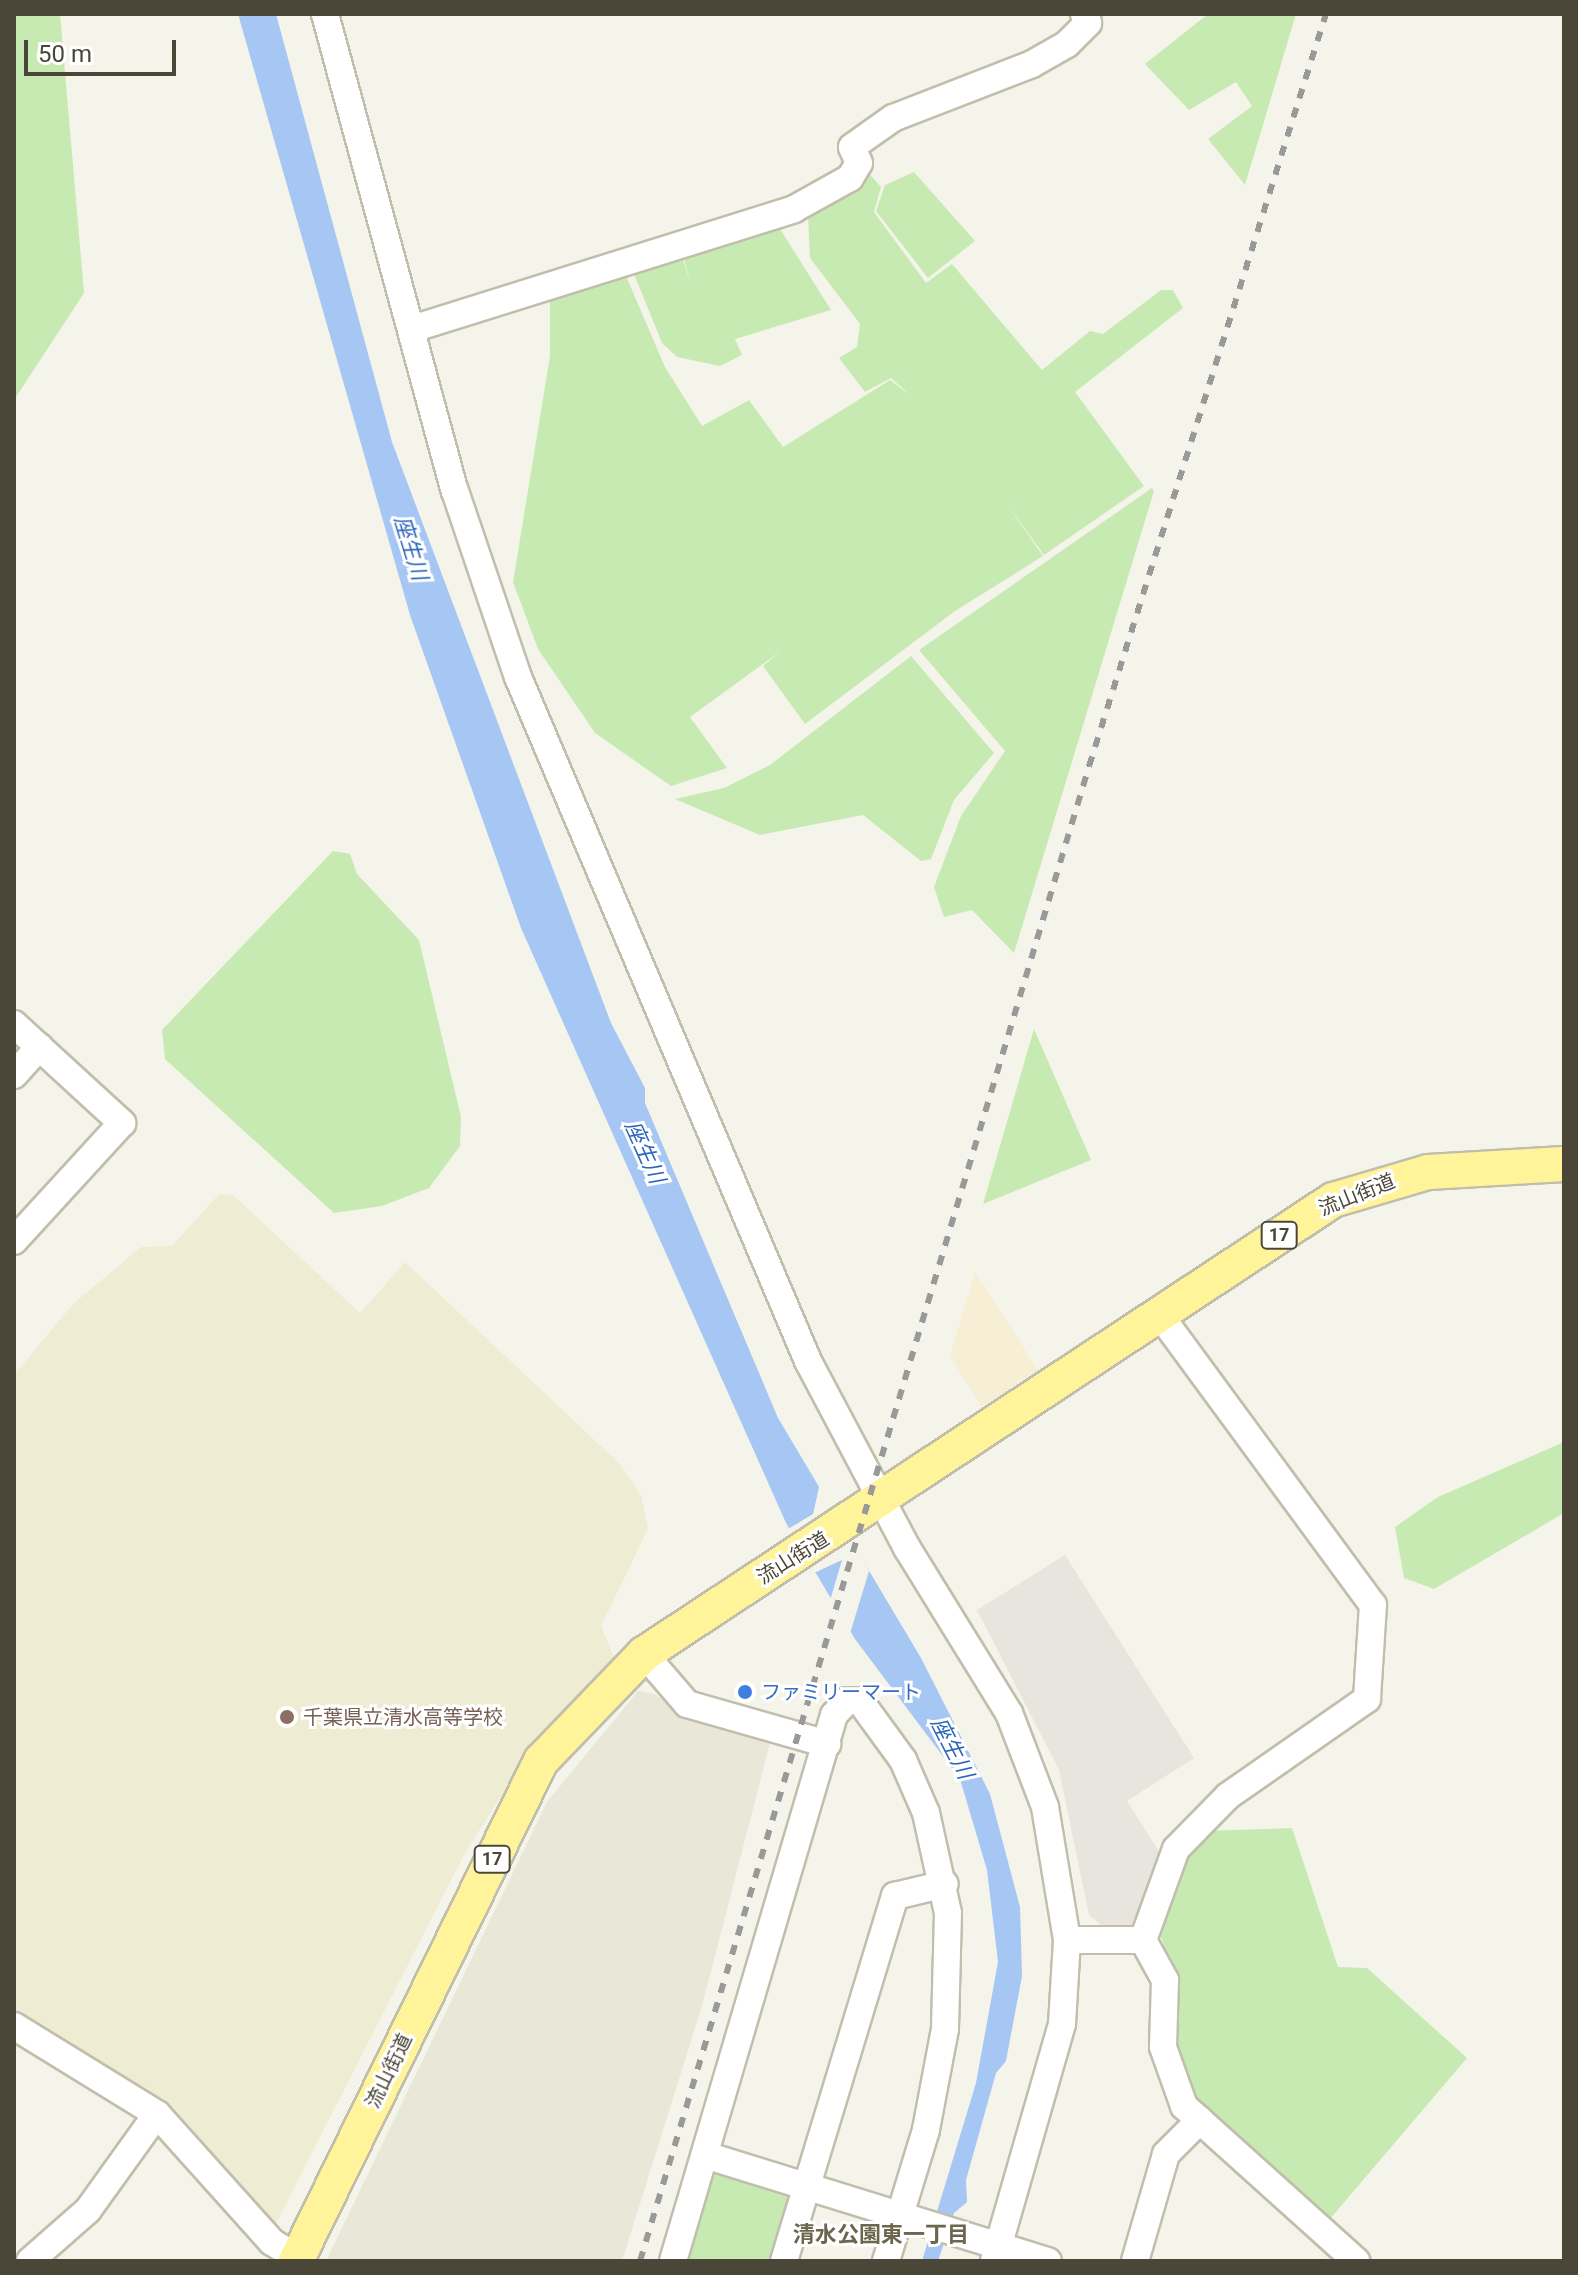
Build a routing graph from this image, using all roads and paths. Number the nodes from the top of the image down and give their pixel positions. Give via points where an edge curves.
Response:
1 (325, 14) edge
2 (1084, 14) edge
3 (412, 329) junction
4 (14, 1024) edge
5 (39, 1047) junction
6 (14, 1075) edge
7 (1564, 1164) edge
8 (14, 1241) edge
9 (1162, 1318) junction
10 (872, 1508) junction
11 (644, 1654) junction
12 (827, 1744) junction
13 (945, 1884) junction
14 (1067, 1940) junction
15 (1143, 1940) junction
16 (14, 2026) edge
17 (157, 2114) junction
18 (1200, 2120) junction
19 (705, 2155) junction
20 (807, 2184) junction
21 (907, 2216) junction
22 (989, 2248) edge
23 (297, 2260) edge
24 (30, 2261) edge
25 (673, 2261) edge
26 (784, 2261) edge
27 (886, 2261) edge
28 (1048, 2261) edge
29 (1135, 2261) edge
30 (1356, 2261) edge

1 - 3 street
2 - 3 street via 1088,23 1067,44 1032,64 893,118 852,147 859,163 850,178 794,209
3 - 10 street via 455,491 518,677
4 - 5 street
5 - 6 street
5 - 8 street via 122,1123
7 - 9 main road, 流山街道 / 17 via 1428,1172 1370,1186 1293,1224
9 - 10 main road, 流山街道 / 17
9 - 15 street via 1373,1605 1367,1699 1228,1796 1176,1849
10 - 11 main road, 流山街道 / 17
10 - 14 street via 1020,1741 1045,1807
11 - 12 street via 687,1704
11 - 23 main road, 流山街道 / 17 via 541,1761
12 - 13 street via 834,1715 847,1701 872,1707 926,1813
12 - 19 street
13 - 20 street via 895,1896
13 - 21 street via 945,2029
14 - 15 street
14 - 22 street via 1062,2024 1048,2093
15 - 18 street via 1165,1980 1169,2074
16 - 17 street
17 - 23 street via 272,2242
17 - 24 street via 88,2210
18 - 29 street via 1166,2154
18 - 30 street
19 - 20 street
19 - 25 street
20 - 21 street
20 - 26 street
21 - 22 street
21 - 27 street
22 - 28 street

